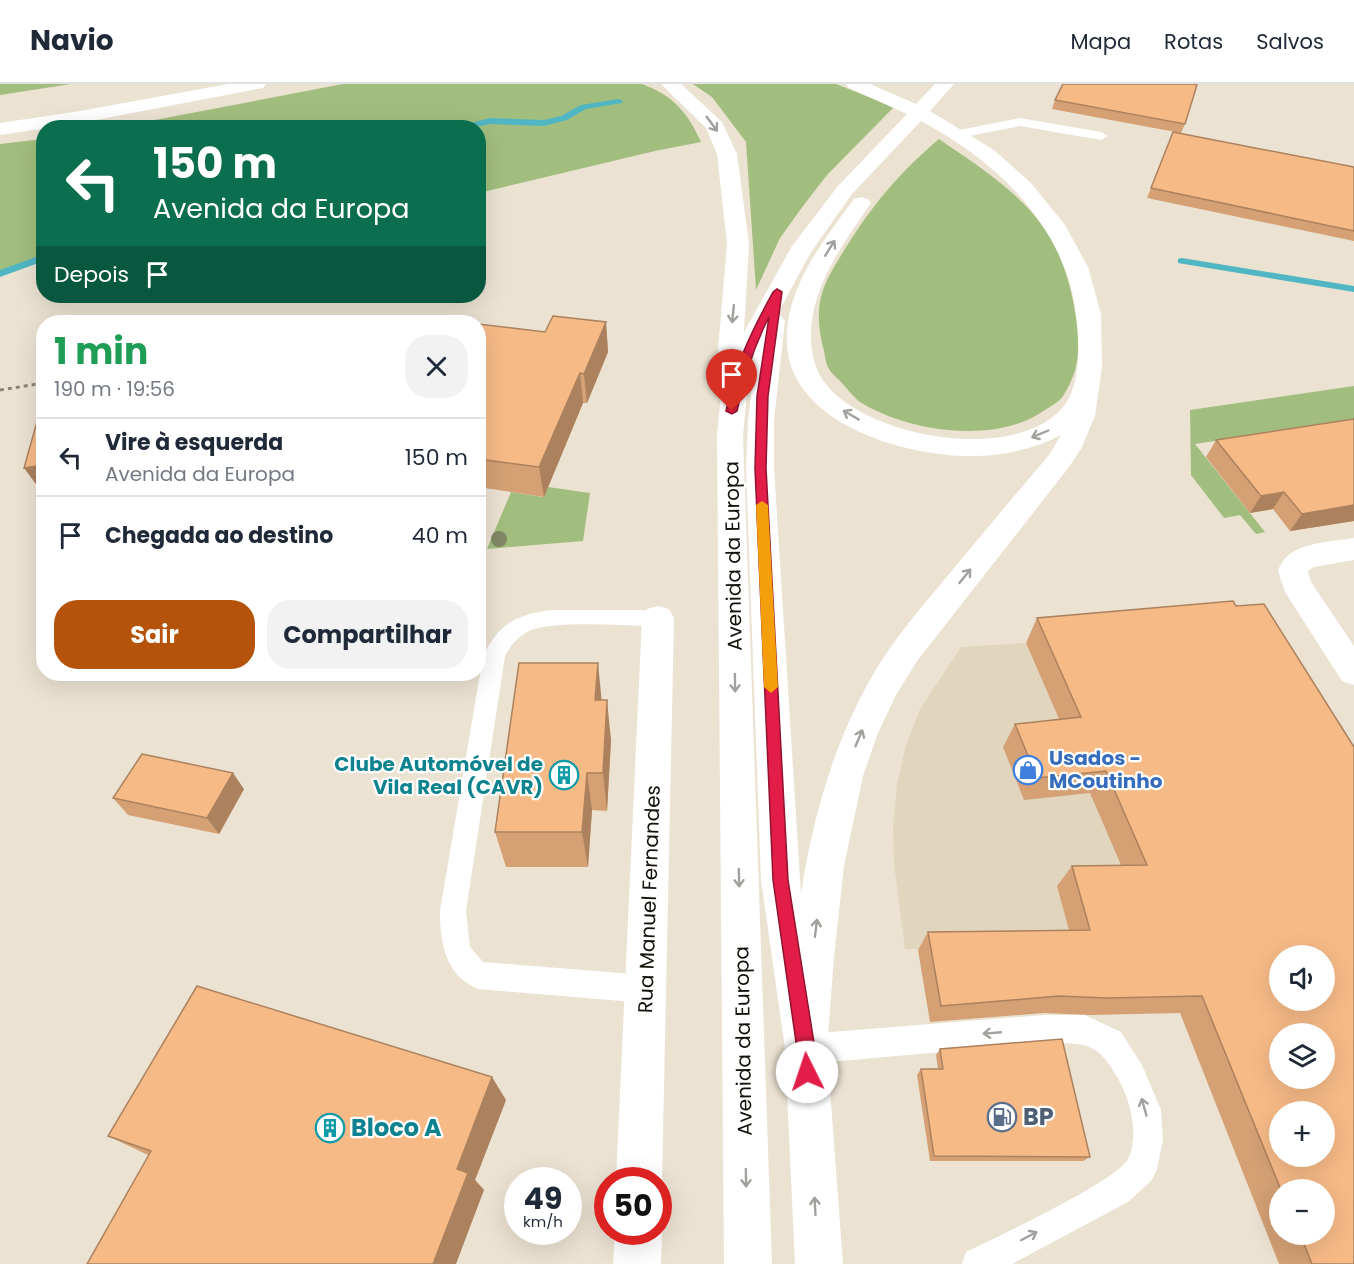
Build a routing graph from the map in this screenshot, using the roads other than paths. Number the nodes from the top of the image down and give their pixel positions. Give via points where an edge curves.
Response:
1 (257, 84) edge
2 (670, 84) edge
3 (855, 84) edge
4 (945, 84) edge
5 (965, 84) edge
6 (60, 120) edge
7 (36, 124) edge
8 (0, 129) edge
9 (958, 134) junction
10 (1101, 136) dead end
11 (887, 157) junction
12 (777, 292) junction
13 (1088, 377) junction
14 (730, 435) junction
15 (1354, 549) edge
16 (658, 618) joint
17 (1354, 672) edge
18 (646, 989) junction
19 (806, 1049) junction
20 (639, 1167) edge
21 (638, 1245) edge
22 (637, 1264) edge
23 (748, 1264) edge
24 (819, 1264) edge
25 (978, 1264) edge

1 - 6 main road
2 -> 14 main road via 715,126 729,164 738,244 729,387
3 - 9 main road
4 - 11 main road
5 - 11 main road
7 - 8 main road
9 - 10 lane via 1023,122
9 - 13 main road via 1020,182 1046,210 1069,247 1086,304 1090,340
11 - 12 main road via 845,190 800,251
13 -> 11 main road via 1080,403 1058,426 1017,442 962,448 933,446 877,429 815,388 806,372 799,338 801,316 826,254
12 - 14 main road, Avenida da Europa via 741,367
12 - 19 main road, Avenida da Europa via 763,396 760,468 780,880
19 -> 13 main road via 822,884 836,811 855,747 881,690 910,645 1067,450 1083,415
14 -> 23 main road, Avenida da Europa
15 - 17 main road via 1307,557 1293,571 1299,590
16 - 18 main road, Rua Manuel Fernandes
16 - 18 lane via 534,620 506,634 498,644 453,911 458,954 466,967 478,975
18 - 20 main road, Rua Manuel Fernandes
24 -> 19 main road, Avenida da Europa
25 -> 19 lane via 1117,1191 1141,1169 1148,1140 1146,1110 1132,1075 1111,1041 1085,1029 1044,1029
21 - 22 main road

